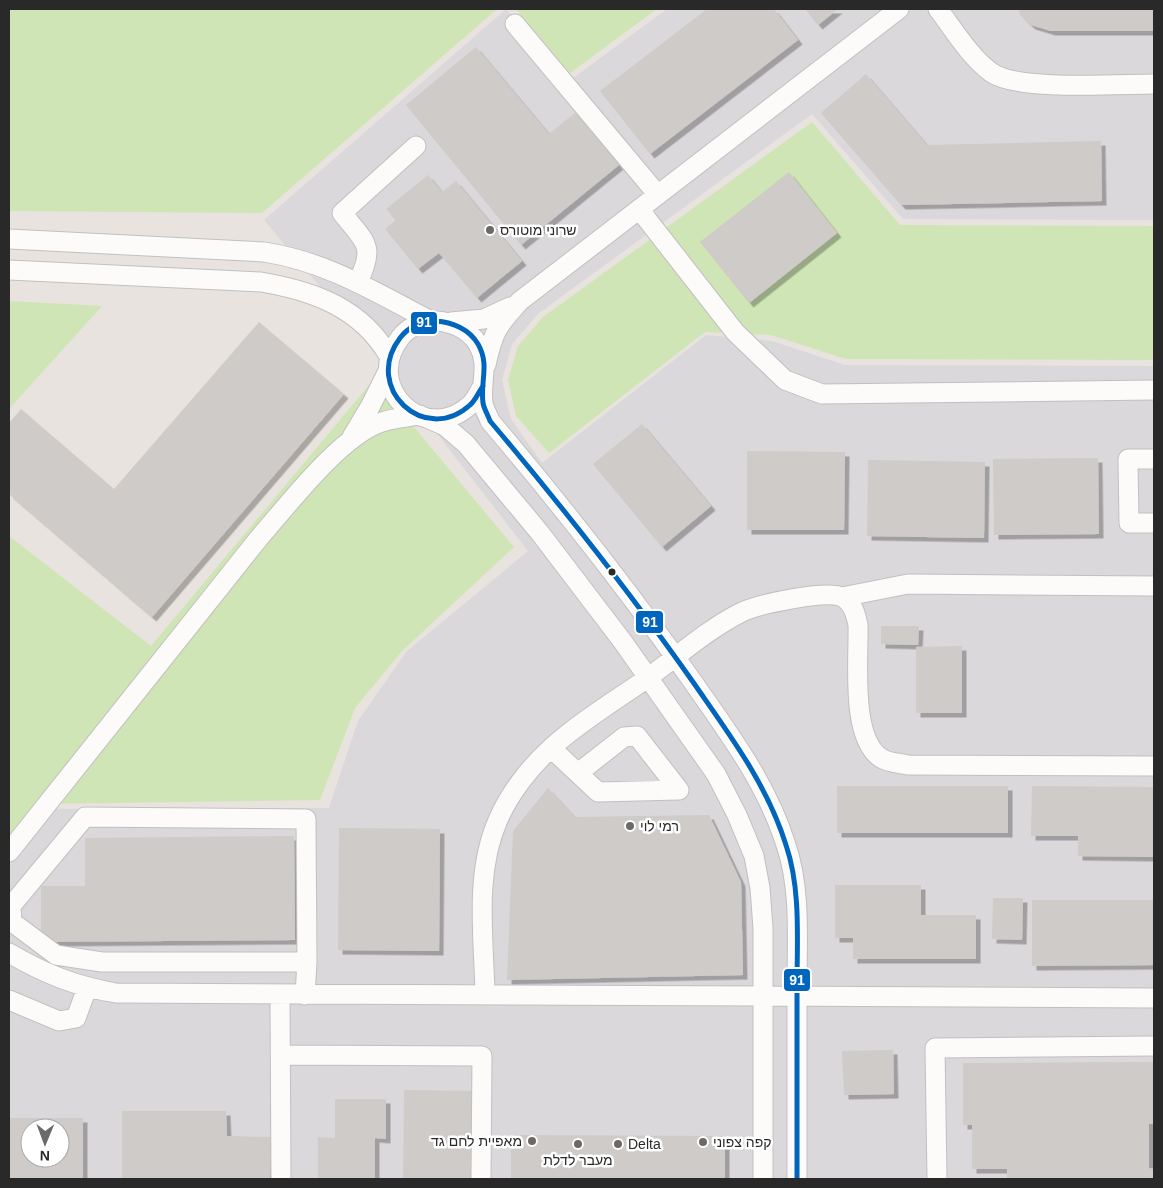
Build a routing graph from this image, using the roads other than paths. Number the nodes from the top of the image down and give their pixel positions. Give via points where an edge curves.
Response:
1 (899, 9) edge
2 (938, 9) edge
3 (515, 24) dead end
4 (1154, 84) edge
5 (416, 146) dead end
6 (658, 195) junction
7 (639, 209) junction
8 (9, 239) edge
9 (9, 270) edge
10 (358, 282) junction
11 (520, 301) junction
12 (439, 322) junction
13 (388, 364) junction
14 (484, 377) junction
15 (1154, 390) edge
16 (423, 416) junction
17 (347, 444) junction
18 (1154, 459) edge
19 (1154, 523) edge
20 (1154, 586) edge
21 (842, 597) junction
22 (675, 656) junction
23 (648, 677) junction
24 (551, 748) junction
25 (1154, 766) edge
26 (578, 773) junction
27 (9, 852) edge
28 (9, 953) edge
29 (307, 962) junction
30 (87, 988) junction
31 (280, 995) junction
32 (305, 995) junction
33 (485, 995) junction
34 (763, 997) junction
35 (797, 997) junction
36 (1154, 998) edge
37 (9, 1000) edge
38 (1154, 1046) edge
39 (281, 1055) junction
40 (281, 1179) edge
41 (481, 1179) edge
42 (763, 1179) edge
43 (797, 1179) edge
44 (936, 1179) edge

1 - 6 street
2 - 4 street via 980,64 1000,76 1036,84
3 - 6 street
5 - 10 street via 342,213 368,246 368,262
6 - 7 street
7 - 11 street
7 - 15 street via 735,332 785,380 822,394
8 - 10 street via 264,252 295,257
9 - 13 street via 287,286 344,309 362,320 379,339
10 - 12 street
11 - 12 street via 484,320
11 - 14 street via 492,337
12 - 13 street via 414,326 406,331
12 - 14 street via 467,331 476,341 482,352
13 - 16 street via 391,389 396,398 409,410
13 - 17 street via 370,407
14 - 16 street via 471,405 450,417
14 - 22 street via 483,404 490,421 567,512
16 - 17 street via 382,422 362,431
16 - 23 street via 444,426 466,444 540,533
17 - 27 street via 259,538
18 - 19 street via 1128,459 1128,523
20 - 21 street via 908,584
21 - 22 street via 813,596 766,604 742,612
21 - 25 street via 856,613 863,732 870,747 882,759 908,765
22 - 23 street
22 - 35 street via 745,756 769,801 787,846 795,901
23 - 24 street
23 - 34 street via 716,774 738,815 754,856 760,888
24 - 26 street
24 - 33 street via 518,786 498,819 488,848 482,884
26 - 26 street via 598,792 679,790 637,736 624,737
28 - 30 street via 51,976
29 - 29 street via 306,819 85,818 12,906 12,922 56,955 102,962
29 - 32 street
30 - 31 street via 116,993
30 - 37 street via 76,1018 67,1021 59,1021
31 - 32 street
31 - 39 street
32 - 33 street
33 - 34 street
34 - 35 street
34 - 42 street
35 - 36 street
35 - 43 street
38 - 44 street via 935,1048
39 - 40 street
39 - 41 street via 482,1056

